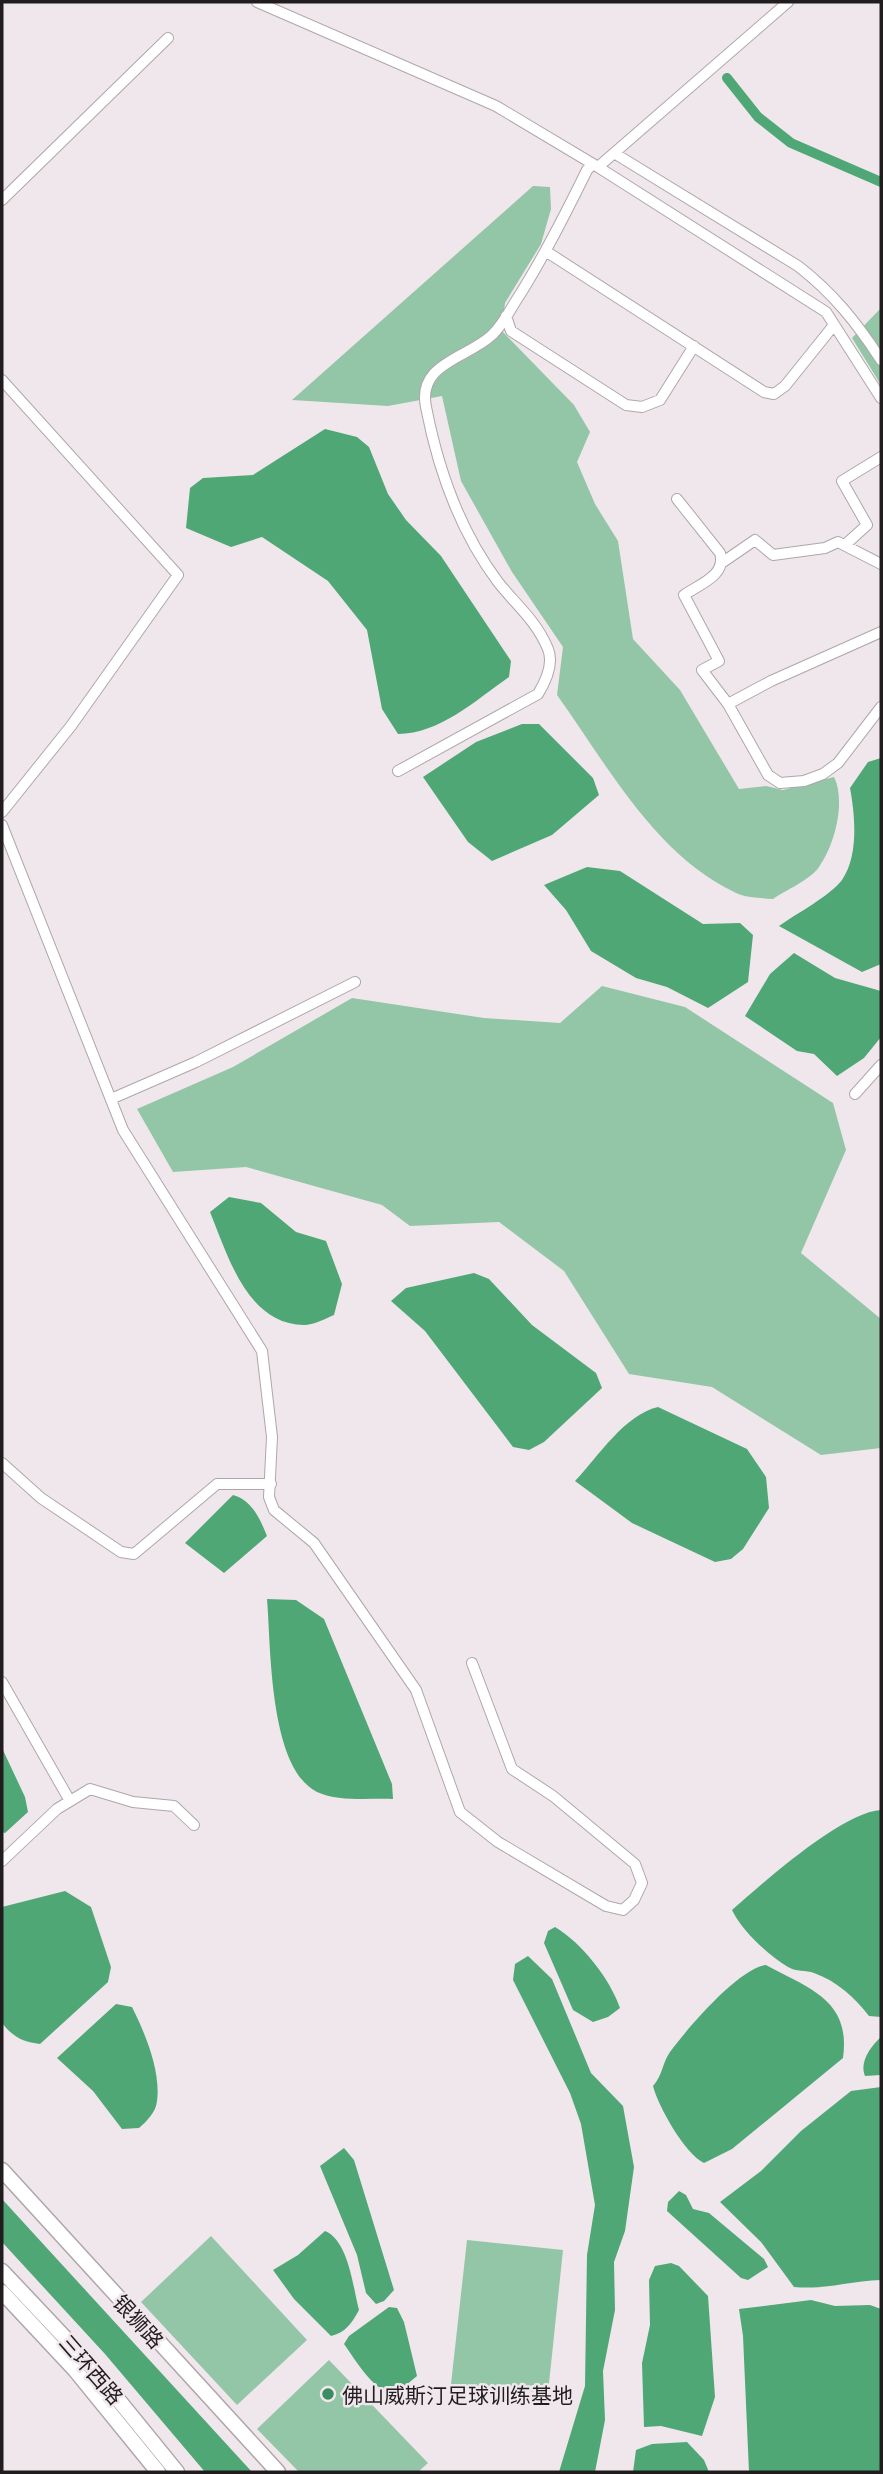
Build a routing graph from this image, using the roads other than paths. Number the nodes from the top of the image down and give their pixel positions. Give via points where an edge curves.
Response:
1 (257, 2) edge
2 (788, 2) edge
3 (168, 38) dead end
4 (614, 153) junction
5 (595, 165) junction
6 (2, 200) edge
7 (547, 252) junction
8 (506, 316) junction
9 (834, 325) junction
10 (694, 346) junction
11 (881, 360) edge
12 (2, 380) edge
13 (881, 398) edge
14 (881, 457) edge
15 (677, 499) dead end
16 (846, 544) junction
17 (723, 562) junction
18 (881, 564) edge
19 (881, 632) edge
20 (728, 704) junction
21 (881, 707) edge
22 (398, 771) dead end
23 (2, 812) edge
24 (2, 825) edge
25 (355, 982) dead end
26 (881, 1065) edge
27 (855, 1094) dead end
28 (110, 1099) junction
29 (2, 1462) edge
30 (271, 1484) junction
31 (472, 1663) dead end
32 (2, 1682) edge
33 (70, 1801) junction
34 (194, 1825) dead end
35 (2, 1861) edge
36 (2, 2170) edge
37 (2, 2271) edge
38 (2, 2292) edge
39 (158, 2472) edge
40 (177, 2472) edge
41 (278, 2472) edge

1 - 5 street via 496,106
2 - 4 street
3 - 6 street
4 - 5 street
4 - 11 street via 824,286 851,315
5 - 7 street via 587,170
5 - 9 street via 826,312
7 - 8 street
7 - 10 street
8 - 10 street via 511,331 626,405 642,407 660,400
8 - 22 street via 493,334 436,368 427,384 425,402 453,505 498,581 526,610 550,652 548,677 538,694
9 - 10 street via 774,394
9 - 13 street
12 - 23 street via 178,575 71,726
14 - 16 street via 842,481 867,525
15 - 17 street
16 - 17 street via 773,555 755,540
16 - 18 street
17 - 20 street via 720,571 684,595 719,661 702,670
19 - 20 street
20 - 21 street via 768,775 780,783 804,781 831,768
24 - 28 street
25 - 28 street
26 - 27 street
28 - 30 street via 123,1130 262,1351 272,1437
29 - 30 street via 41,1498 121,1552 134,1554 217,1484
30 - 31 street via 274,1510 314,1543 416,1690 460,1812 498,1842 606,1906 623,1910 642,1883 635,1864 553,1796 512,1769
32 - 33 street
33 - 34 street via 90,1789 133,1802 174,1806
33 - 35 street
36 - 41 main road, 银狮路
37 - 40 main road, 三环西路 via 86,2360
38 - 39 main road, 三环西路 via 75,2370

